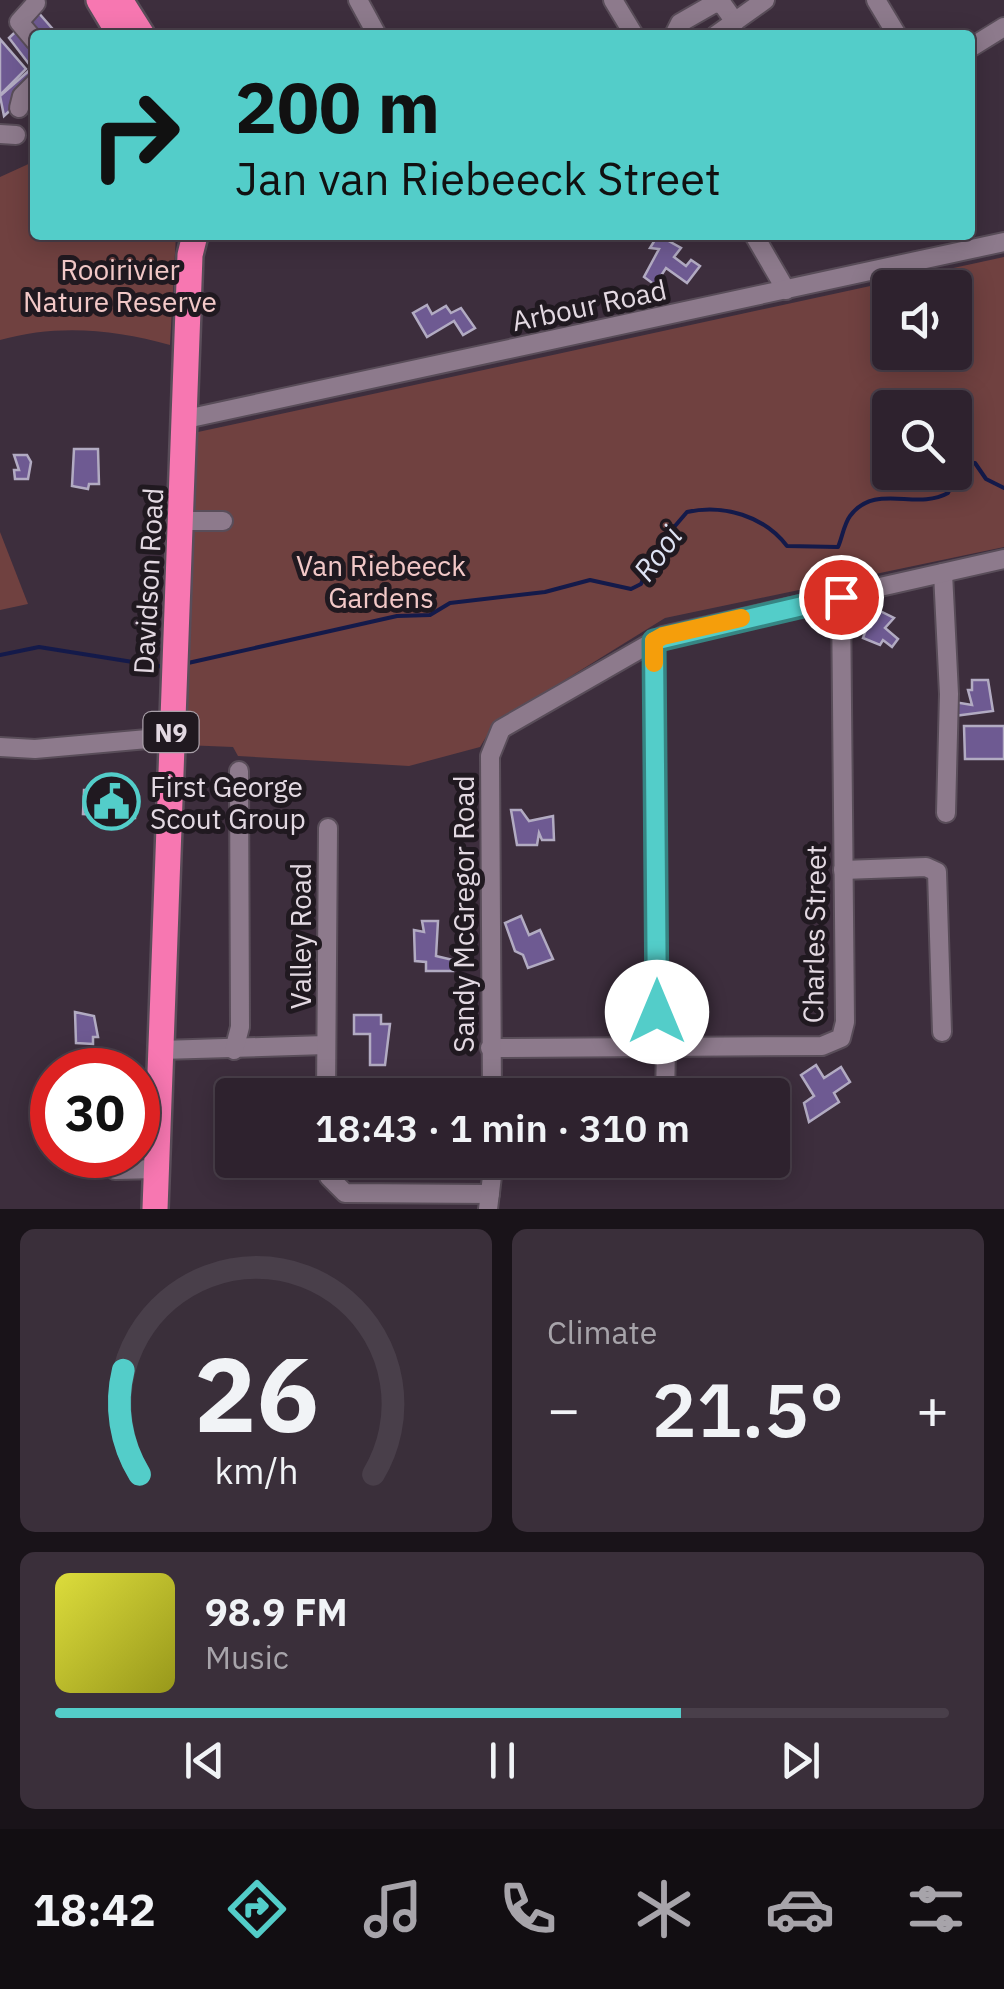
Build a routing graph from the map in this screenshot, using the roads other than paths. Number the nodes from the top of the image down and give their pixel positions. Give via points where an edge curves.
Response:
1 (99, 0) edge
2 (120, 0) edge
3 (358, 0) edge
4 (613, 0) edge
5 (766, 0) edge
6 (876, 0) edge
7 (36, 3) dead end
8 (735, 22) junction
9 (1004, 28) edge
10 (117, 30) edge
11 (139, 30) edge
12 (374, 30) edge
13 (631, 30) edge
14 (676, 30) edge
15 (723, 30) edge
16 (894, 30) edge
17 (30, 35) edge
18 (975, 45) edge
19 (30, 88) edge
20 (19, 108) dead end
21 (757, 240) edge
22 (191, 242) edge
23 (1004, 242) edge
24 (786, 290) junction
25 (186, 419) junction
26 (182, 521) junction
27 (222, 521) dead end
28 (1004, 560) edge
29 (943, 573) junction
30 (841, 597) junction
31 (654, 641) junction
32 (170, 737) junction
33 (0, 747) edge
34 (239, 771) dead end
35 (946, 812) dead end
36 (328, 828) dead end
37 (843, 870) junction
38 (942, 1032) dead end
39 (326, 1045) junction
40 (490, 1048) junction
41 (662, 1049) junction
42 (161, 1050) junction
43 (234, 1050) junction
44 (160, 1056) edge
45 (326, 1078) edge
46 (491, 1078) edge
47 (664, 1078) edge
48 (156, 1178) edge
49 (330, 1178) edge
50 (489, 1201) edge
51 (155, 1209) edge

1 - 10 highway
2 - 11 highway
3 - 12 street
4 - 13 street
5 - 8 street
6 - 16 street
7 - 17 street via 19,22
8 - 14 street via 715,3
8 - 15 street
9 - 18 street
19 - 20 street
21 - 24 street
22 - 25 highway, Davidson Road / N9
23 - 24 street, Arbour Road
24 - 25 street, Arbour Road
25 - 26 highway, Davidson Road / N9
26 - 27 street
26 - 32 highway, Davidson Road / N9
28 - 29 street
29 - 30 street
29 - 35 street
30 - 31 street
30 - 37 street, Charles Street
31 - 40 street, Sandy McGregor Road via 497,735 490,756
31 - 41 street
32 - 33 street
32 - 42 highway, Davidson Road / N9
34 - 43 street via 240,1028
36 - 39 street, Valley Road
37 - 38 street via 937,872
37 - 41 street, Charles Street via 845,1022 836,1042
39 - 43 street, Valley Road
39 - 45 street, Valley Road
40 - 41 street, Charles Street
40 - 46 street, Sandy McGregor Road
41 - 47 street
42 - 43 street, Valley Road
42 - 44 highway, Davidson Road / N9
48 - 51 highway, Davidson Road / N9
49 - 50 street via 346,1193

